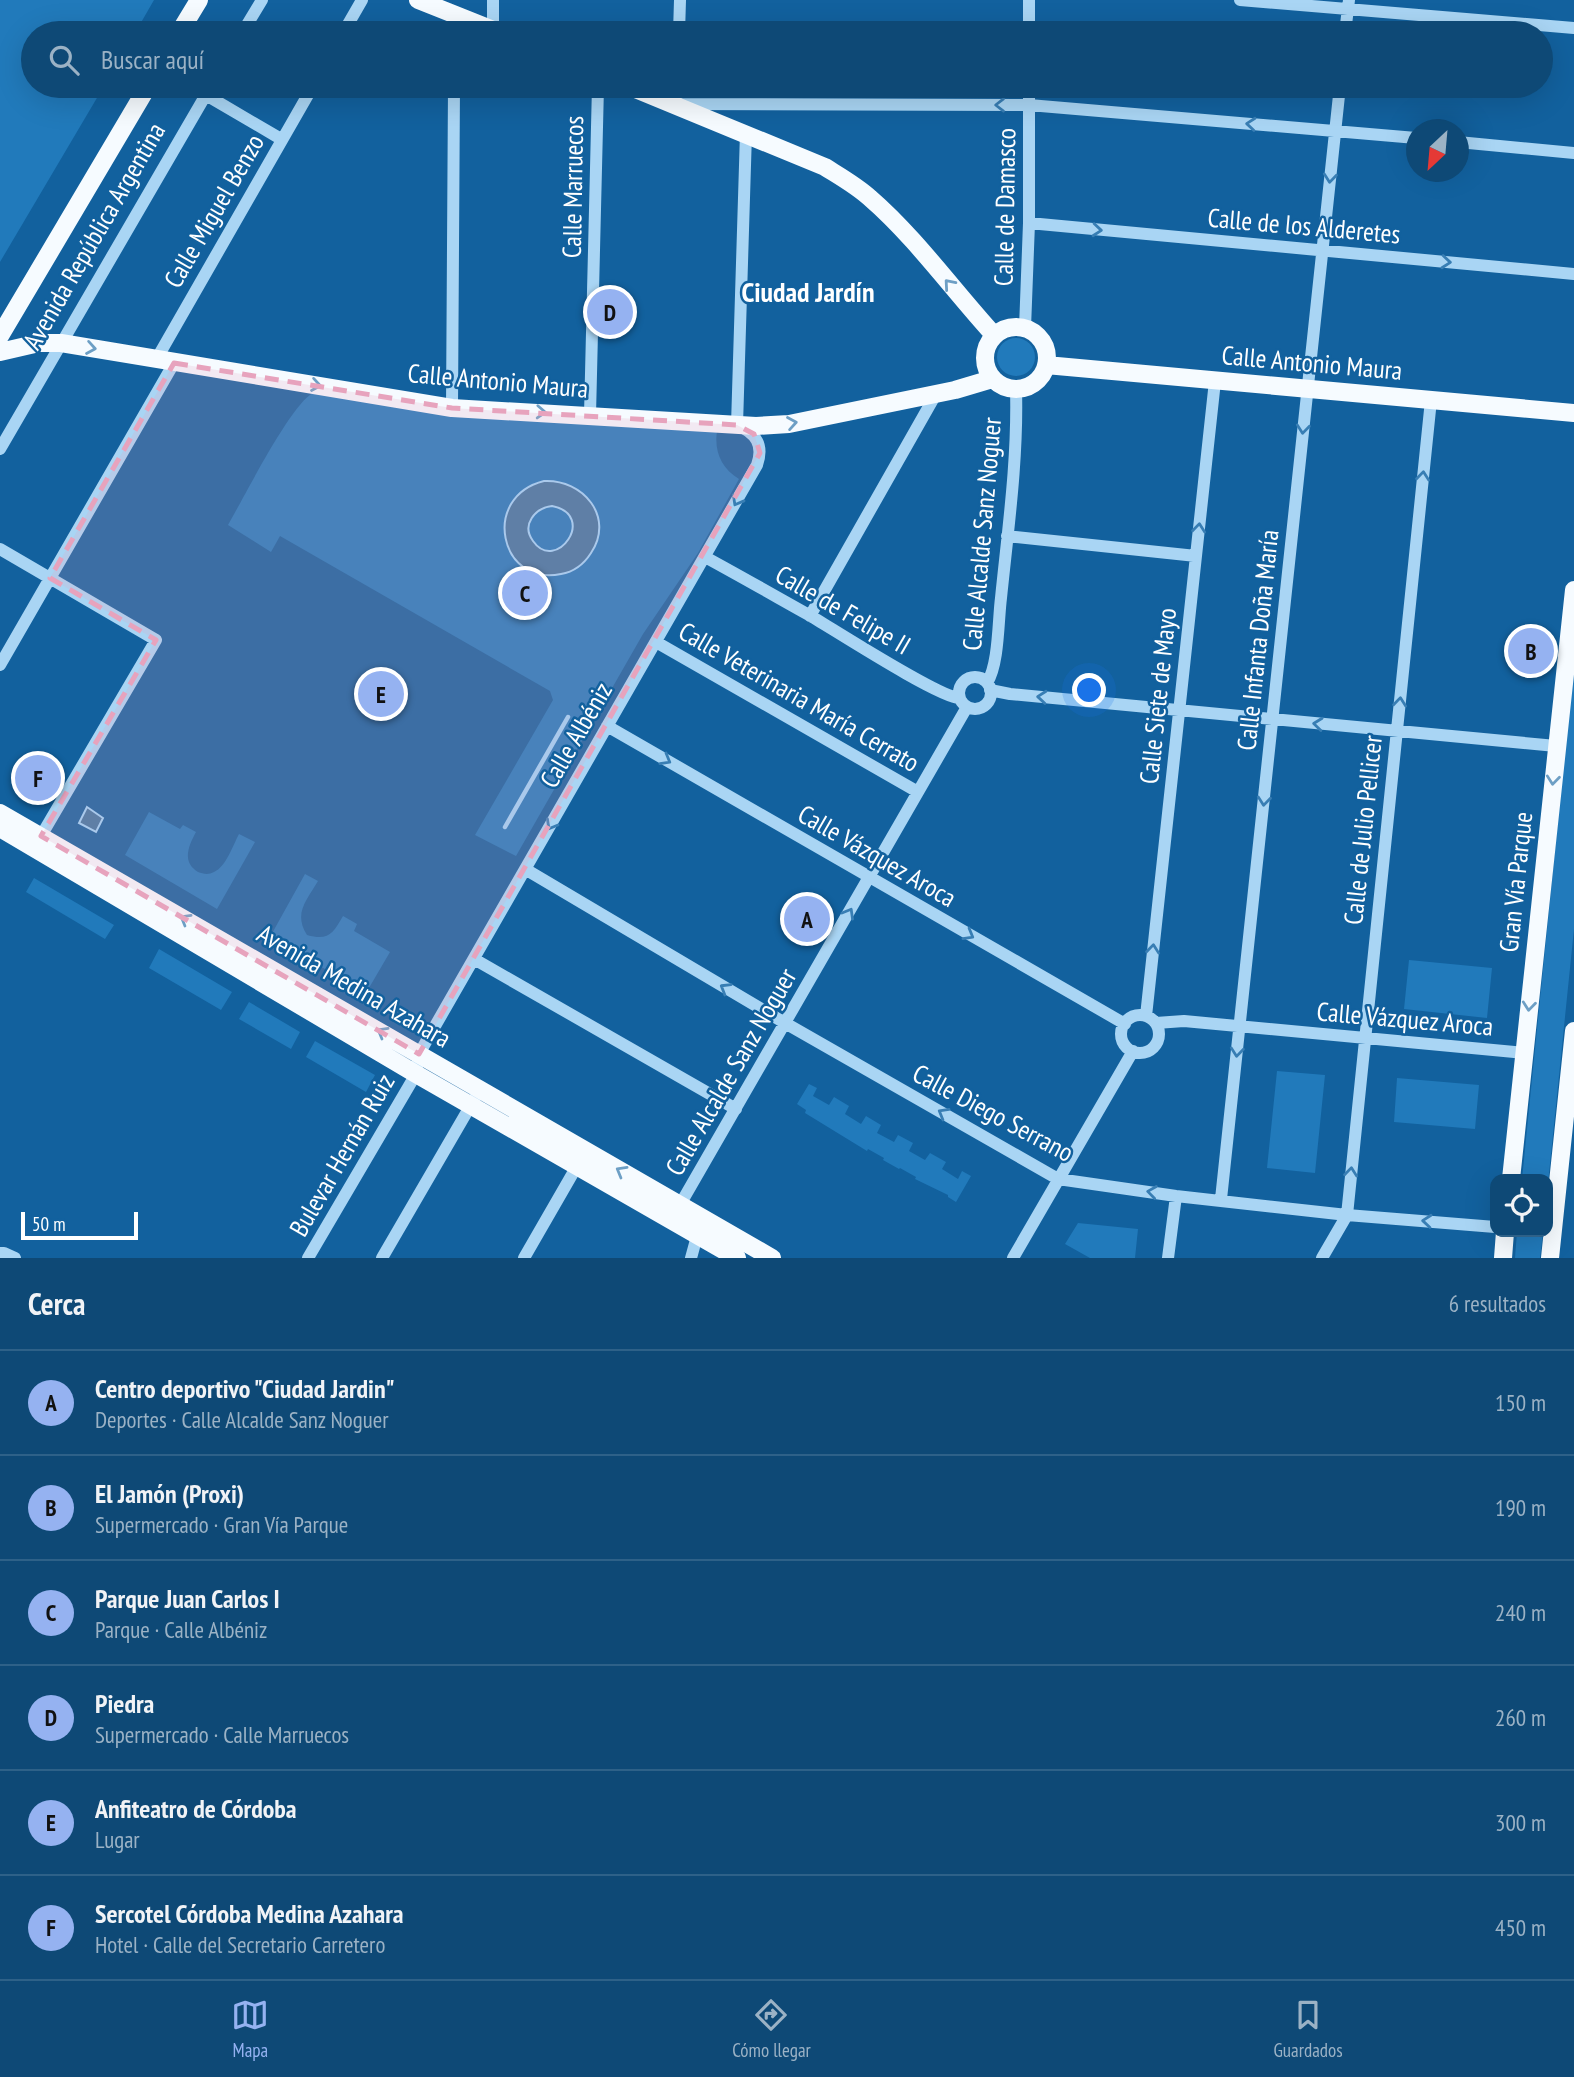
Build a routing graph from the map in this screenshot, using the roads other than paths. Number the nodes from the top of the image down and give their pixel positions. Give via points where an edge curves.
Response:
1 (199, 0) edge
2 (262, 0) edge
3 (362, 0) edge
4 (418, 0) edge
5 (493, 0) edge
6 (680, 0) edge
7 (1029, 0) edge
8 (1240, 0) edge
9 (1348, 4) edge
10 (455, 14) junction
11 (186, 21) edge
12 (249, 21) edge
13 (350, 21) edge
14 (455, 21) edge
15 (471, 21) edge
16 (496, 21) edge
17 (679, 21) edge
18 (1029, 21) edge
19 (1508, 21) edge
20 (1553, 26) edge
21 (1574, 28) edge
22 (141, 98) edge
23 (204, 98) edge
24 (221, 98) edge
25 (306, 98) edge
26 (454, 98) edge
27 (598, 98) edge
28 (659, 98) edge
29 (676, 98) edge
30 (1029, 98) edge
31 (1338, 98) edge
32 (675, 104) junction
33 (1029, 105) junction
34 (1335, 131) junction
35 (746, 134) junction
36 (1406, 137) edge
37 (281, 139) junction
38 (1469, 143) edge
39 (1574, 153) edge
40 (1030, 223) junction
41 (1322, 250) junction
42 (1574, 274) edge
43 (1025, 328) junction
44 (994, 335) junction
45 (0, 336) edge
46 (61, 343) junction
47 (0, 352) edge
48 (156, 360) junction
49 (174, 363) junction
50 (1046, 365) junction
51 (992, 379) junction
52 (1215, 381) junction
53 (1016, 389) junction
54 (1307, 389) junction
55 (936, 394) junction
56 (1431, 400) junction
57 (452, 408) junction
58 (1574, 413) edge
59 (590, 415) junction
60 (737, 425) junction
61 (0, 449) edge
62 (1007, 536) junction
63 (0, 549) edge
64 (1196, 556) junction
65 (705, 557) junction
66 (50, 578) junction
67 (1574, 590) edge
68 (810, 616) junction
69 (656, 642) junction
70 (0, 665) edge
71 (988, 686) junction
72 (964, 702) junction
73 (1180, 709) junction
74 (1272, 719) junction
75 (607, 726) junction
76 (1396, 731) junction
77 (1556, 746) junction
78 (918, 792) junction
79 (0, 813) edge
80 (0, 828) edge
81 (41, 836) junction
82 (525, 869) junction
83 (869, 878) junction
84 (474, 959) junction
85 (1151, 1020) junction
86 (785, 1023) junction
87 (1125, 1024) junction
88 (1240, 1027) junction
89 (1574, 1031) edge
90 (1364, 1038) junction
91 (1133, 1051) junction
92 (1525, 1053) junction
93 (419, 1054) junction
94 (416, 1074) junction
95 (480, 1089) junction
96 (471, 1105) junction
97 (736, 1109) junction
98 (577, 1166) junction
99 (1512, 1174) edge
100 (1058, 1179) junction
101 (1176, 1195) junction
102 (1221, 1199) junction
103 (676, 1213) junction
104 (1346, 1215) junction
105 (1490, 1227) edge
106 (722, 1229) junction
107 (697, 1236) junction
108 (1505, 1237) edge
109 (0, 1253) edge
110 (15, 1258) edge
111 (308, 1258) edge
112 (382, 1258) edge
113 (524, 1258) edge
114 (691, 1258) edge
115 (737, 1258) edge
116 (772, 1258) edge
117 (1013, 1258) edge
118 (1168, 1258) edge
119 (1322, 1258) edge
120 (1503, 1258) edge
121 (1549, 1258) edge

1 - 11 main road
2 - 12 street
3 - 13 street
4 - 10 main road
5 - 16 street
6 - 17 street
7 - 18 street
8 - 9 street
9 - 19 street
10 - 14 street
10 - 15 main road
20 - 21 street
22 - 45 main road, Avenida República Argentina
23 - 46 street, Avenida República Argentina
24 - 37 street
25 - 37 street, Calle Miguel Benzo
26 - 57 street
27 - 59 street, Calle Marruecos
28 - 32 main road
29 - 32 street
30 - 33 street, Calle de Damasco
31 - 34 street, Calle Infanta Doña María
33 -> 32 street
32 - 35 main road
34 -> 33 street
33 - 40 street, Calle de Damasco
34 - 36 street
34 -> 41 street, Calle Infanta Doña María
44 -> 35 main road via 869,196 825,167
35 - 60 street
37 - 48 street, Calle Miguel Benzo
38 - 39 street
40 -> 41 street, Calle de los Alderetes
40 - 43 street, Calle de Damasco
41 -> 42 street, Calle de los Alderetes
41 - 54 street, Calle Infanta Doña María
43 - 44 main road via 1009,327
43 - 50 main road via 1045,345
44 - 51 main road via 984,357
46 - 47 main road, Calle Antonio Maura via 39,342
46 -> 48 main road, Calle Antonio Maura
46 - 61 street, Avenida República Argentina
48 - 49 main road, Calle Antonio Maura
49 -> 57 main road, Calle Antonio Maura
49 - 66 street
50 - 52 main road, Calle Antonio Maura
50 - 53 main road via 1030,386
51 - 53 main road
51 - 55 main road, Calle Antonio Maura
52 - 54 main road, Calle Antonio Maura
64 -> 52 street, Calle Siete de Mayo
53 - 62 street, Calle Alcalde Sanz Noguer
54 - 56 main road, Calle Antonio Maura
54 -> 74 street, Calle Infanta Doña María
60 -> 55 main road, Calle Antonio Maura via 789,424
55 - 68 street
56 - 58 main road, Calle Antonio Maura
76 -> 56 street, Calle de Julio Pellicer
57 -> 59 main road, Calle Antonio Maura
59 - 60 main road, Calle Antonio Maura
60 -> 65 street, Calle Albéniz via 758,440 759,460
62 - 64 street
62 - 71 street, Calle Alcalde Sanz Noguer
63 - 66 street
64 - 73 street, Calle Siete de Mayo
65 - 68 street, Calle de Felipe II
65 - 69 street, Calle Albéniz
66 - 70 street
66 - 81 street via 156,640
67 - 77 main road, Gran Vía Parque
68 - 72 street, Calle de Felipe II
69 - 75 street, Calle Albéniz
69 - 78 street, Calle Veterinaria María Cerrato
71 - 72 street via 989,700 982,707
71 - 72 street via 979,677 969,678 959,693
73 -> 71 street via 1010,694
72 - 78 street, Calle Alcalde Sanz Noguer
73 - 74 street
85 -> 73 street, Calle Siete de Mayo
76 -> 74 street
74 -> 88 street, Calle Infanta Doña María
75 -> 82 street, Calle Albéniz
75 -> 83 street, Calle Vázquez Aroca
76 - 77 street
76 - 90 street, Calle de Julio Pellicer
77 -> 92 main road, Gran Vía Parque
78 - 83 street, Calle Alcalde Sanz Noguer
79 - 81 main road, Avenida Medina Azahara
80 - 94 main road, Avenida Medina Azahara
93 -> 81 main road, Avenida Medina Azahara
82 - 84 street, Calle Albéniz
86 -> 82 street, Calle Diego Serrano
86 -> 83 street, Calle Alcalde Sanz Noguer
83 -> 87 street, Calle Vázquez Aroca
84 - 93 street, Calle Albéniz
84 - 97 street
85 - 87 street via 1134,1017
85 - 88 street, Calle Vázquez Aroca
85 - 91 street via 1159,1036 1156,1044 1146,1052
86 - 97 street, Calle Alcalde Sanz Noguer
100 -> 86 street, Calle Diego Serrano
87 - 91 street via 1123,1042
88 - 90 street, Calle Vázquez Aroca
88 -> 102 street, Calle Infanta Doña María
89 - 121 main road
90 - 92 street, Calle Vázquez Aroca
104 -> 90 street, Calle de Julio Pellicer
91 - 100 street
92 - 99 main road, Gran Vía Parque
93 - 94 street, Calle Albéniz
93 - 95 main road, Avenida Medina Azahara
94 - 96 main road, Avenida Medina Azahara
94 - 111 street, Bulevar Hernán Ruiz
95 - 96 street
103 -> 95 main road, Avenida Medina Azahara
96 - 98 main road, Avenida Medina Azahara
96 - 112 street
97 - 103 street, Calle Alcalde Sanz Noguer
98 - 103 main road, Avenida Medina Azahara
98 - 113 street
101 -> 100 street, Calle Diego Serrano
100 - 117 street
101 - 102 street, Calle Diego Serrano
101 - 118 street
102 - 104 street, Calle Diego Serrano
103 - 106 main road, Avenida Medina Azahara
103 - 107 main road, Avenida Medina Azahara
105 -> 104 street, Calle Diego Serrano
104 - 119 street, Calle de Julio Pellicer
106 - 107 street
106 - 116 main road, Avenida Medina Azahara
107 - 114 street
107 - 115 main road, Avenida Medina Azahara
108 - 120 main road
109 - 110 street

